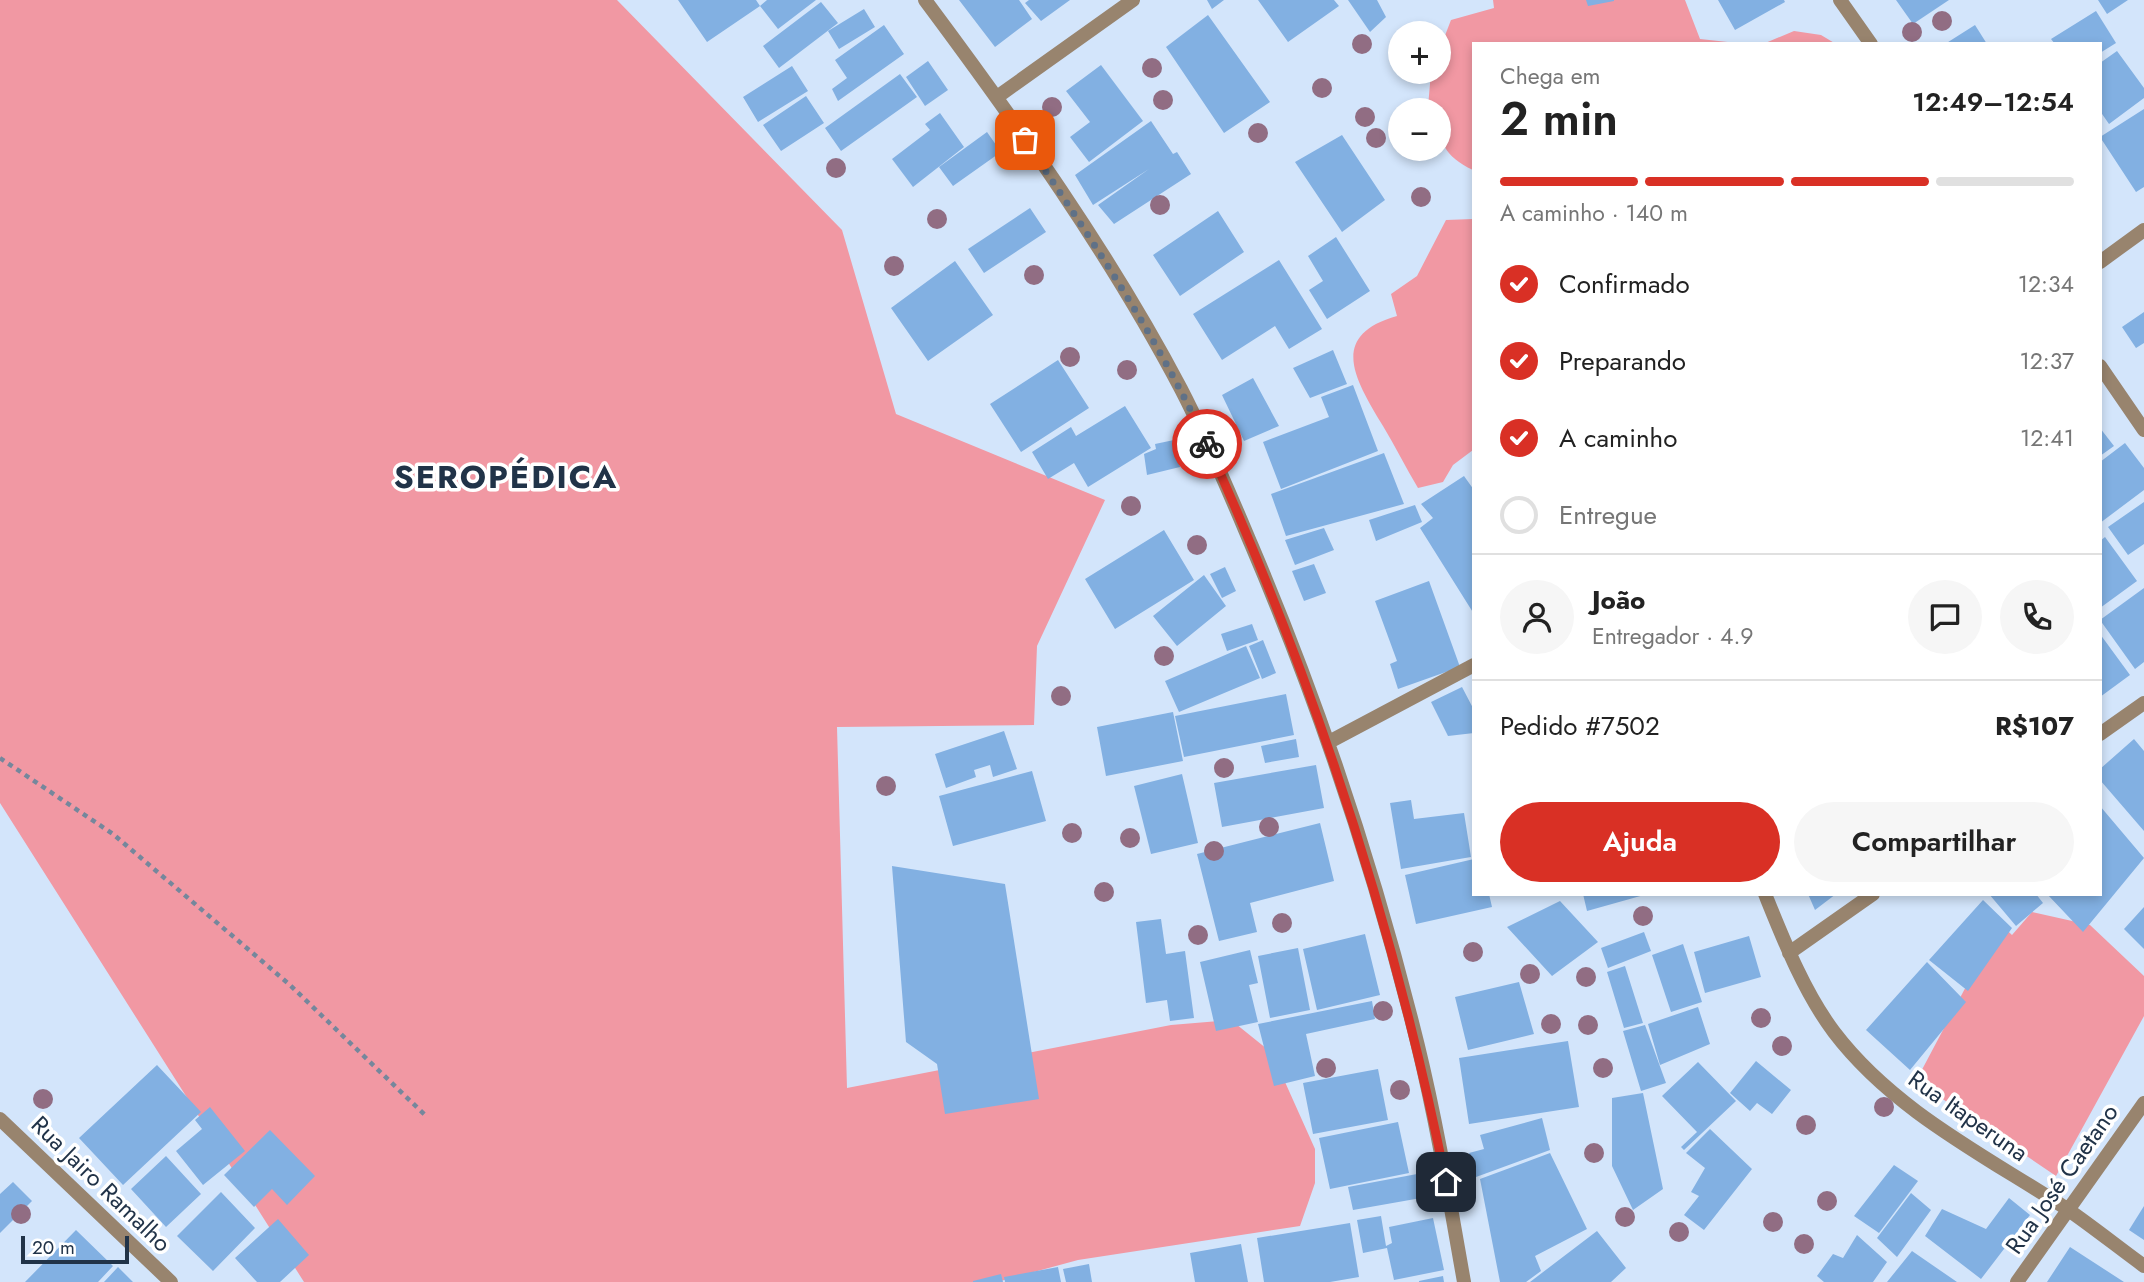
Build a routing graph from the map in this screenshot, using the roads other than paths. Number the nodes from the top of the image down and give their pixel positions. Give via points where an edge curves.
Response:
1 (925, 0) edge
2 (1133, 0) edge
3 (1840, 0) edge
4 (1870, 42) edge
5 (997, 96) junction
6 (2144, 230) edge
7 (2102, 261) edge
8 (2102, 369) edge
9 (2144, 430) edge
10 (1472, 665) edge
11 (2144, 703) edge
12 (2102, 733) edge
13 (1329, 743) junction
14 (1766, 896) edge
15 (1870, 896) edge
16 (1789, 953) junction
17 (2144, 1103) edge
18 (0, 1119) edge
19 (2069, 1211) junction
20 (2144, 1266) edge
21 (171, 1282) edge
22 (1464, 1282) edge
23 (2017, 1282) edge

1 - 5 street
2 - 5 street
3 - 4 street
5 - 13 street via 1140,315 1183,392 1275,599
6 - 7 street
8 - 9 street
10 - 13 street
11 - 12 street
13 - 22 street via 1418,1047
14 - 16 street, Rua Itaperuna
15 - 16 street
16 - 19 street, Rua Itaperuna via 1833,1031 1868,1071 1918,1114
17 - 19 street, Rua José Caetano
18 - 21 street, Rua Jairo Ramalho
19 - 20 street, Rua Itaperuna
19 - 23 street, Rua José Caetano

